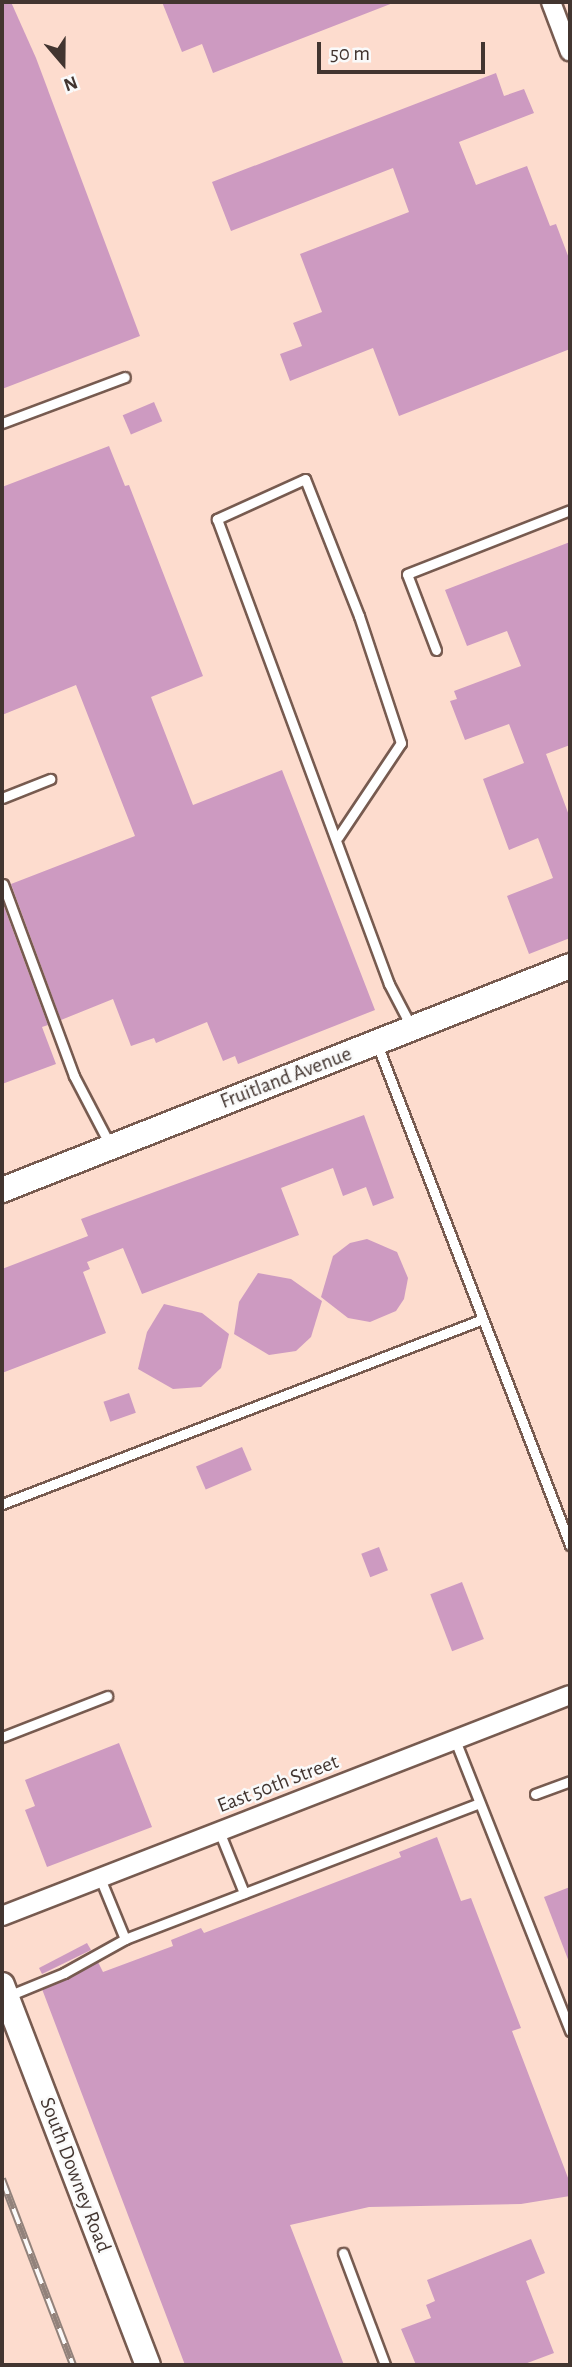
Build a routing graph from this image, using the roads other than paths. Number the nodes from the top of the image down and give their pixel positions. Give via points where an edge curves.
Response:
1 (551, 2) edge
2 (570, 52) edge
3 (125, 377) dead end
4 (2, 423) edge
5 (570, 510) edge
6 (436, 650) dead end
7 (50, 779) dead end
8 (2, 798) edge
9 (338, 837) junction
10 (3, 884) edge
11 (570, 966) edge
12 (412, 1029) junction
13 (377, 1043) junction
14 (111, 1147) junction
15 (2, 1190) edge
16 (483, 1319) junction
17 (2, 1504) edge
18 (570, 1545) edge
19 (570, 1695) edge
20 (107, 1696) dead end
21 (2, 1737) edge
22 (455, 1740) junction
23 (570, 1781) edge
24 (535, 1794) dead end
25 (479, 1803) junction
26 (219, 1831) junction
27 (100, 1878) junction
28 (244, 1893) junction
29 (2, 1916) edge
30 (125, 1939) junction
31 (4, 1991) edge
32 (570, 2031) edge
33 (343, 2253) dead end
34 (148, 2365) edge
35 (385, 2365) edge

1 - 2 street
3 - 4 lane
5 - 6 lane via 407,574
7 - 8 lane
9 - 9 lane via 217,519 305,479 359,616 401,743
9 - 12 lane via 389,984
10 - 14 lane via 74,1076
11 - 12 street, Fruitland Avenue
12 - 13 street, Fruitland Avenue
13 - 14 street, Fruitland Avenue
13 - 16 lane
14 - 15 street, Fruitland Avenue
16 - 17 lane
16 - 18 lane
19 - 22 street, East 50th Street
20 - 21 lane
22 - 25 lane
22 - 26 street, East 50th Street
23 - 24 lane
25 - 28 lane
25 - 32 lane
26 - 27 street, East 50th Street
26 - 28 lane
27 - 29 street, East 50th Street
27 - 30 lane
28 - 30 lane
30 - 31 lane via 64,1973
31 - 34 street, South Downey Road
33 - 35 lane

